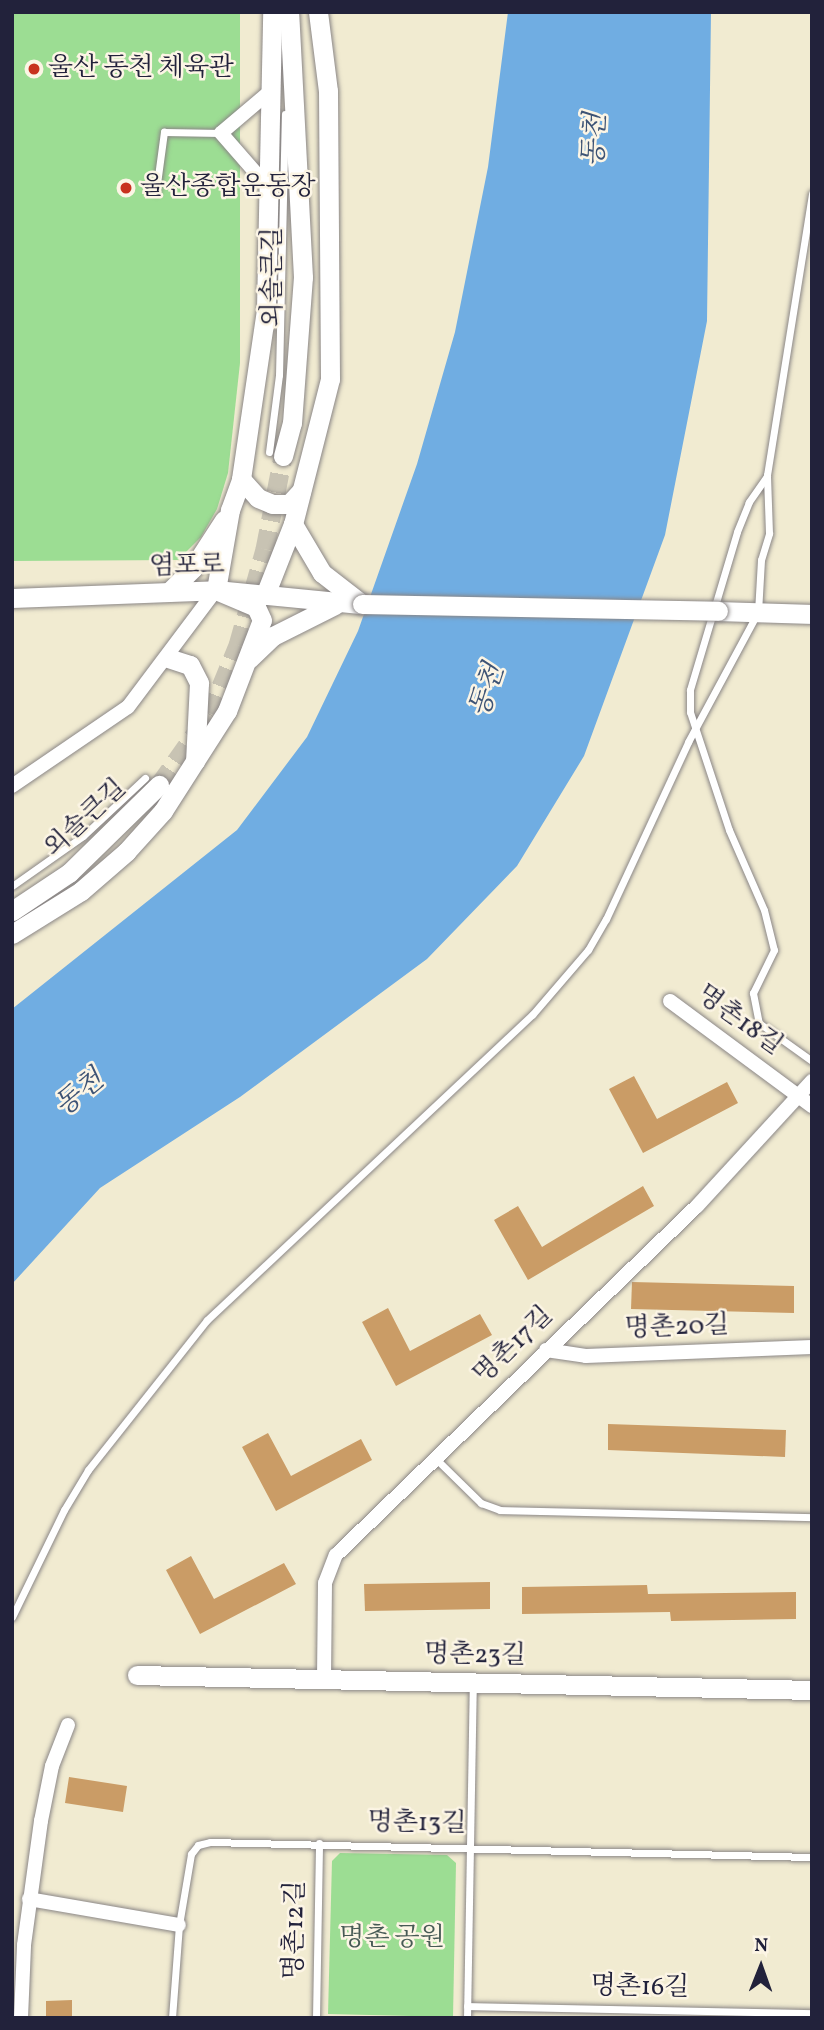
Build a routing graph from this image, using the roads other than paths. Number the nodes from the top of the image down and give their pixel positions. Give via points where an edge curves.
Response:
1 (272, 12) edge
2 (287, 12) edge
3 (318, 12) edge
4 (267, 94) junction
5 (221, 132) junction
6 (269, 188) junction
7 (156, 191) dead end
8 (812, 194) edge
9 (276, 454) tunnel mouth
10 (767, 475) junction
11 (241, 478) junction
12 (301, 491) junction
13 (230, 510) junction
14 (293, 524) junction
15 (216, 590) junction
16 (169, 592) junction
17 (265, 595) junction
18 (12, 598) edge
19 (354, 603) junction
20 (758, 612) junction
21 (812, 614) edge
22 (168, 658) junction
23 (243, 665) junction
24 (695, 728) junction
25 (194, 766) junction
26 (152, 781) joint
27 (12, 786) edge
28 (12, 886) edge
29 (12, 912) edge
30 (12, 934) edge
31 (670, 1002) dead end
32 (812, 1061) edge
33 (812, 1081) edge
34 (799, 1095) junction
35 (812, 1105) edge
36 (812, 1347) edge
37 (546, 1350) junction
38 (433, 1457) junction
39 (812, 1517) edge
40 (12, 1617) edge
41 (137, 1675) dead end
42 (324, 1679) junction
43 (473, 1682) junction
44 (812, 1690) edge
45 (68, 1726) dead end
46 (319, 1843) junction
47 (470, 1845) junction
48 (812, 1857) edge
49 (29, 1899) junction
50 (179, 1925) junction
51 (467, 2006) junction
52 (812, 2013) edge
53 (21, 2018) edge
54 (172, 2018) edge
55 (316, 2018) edge
56 (467, 2018) edge

1 - 4 main road
2 - 9 main road, 외솔큰길 via 303,277 292,424
3 - 12 main road via 328,92 330,379
4 - 5 street
4 - 6 main road
5 - 6 street
5 - 7 lane via 164,132
6 - 11 main road via 267,309
8 - 10 lane
10 - 20 lane via 769,533 761,560
10 - 24 lane via 737,532 690,690
11 - 12 main road via 257,498 272,504 289,504
11 - 13 main road
12 - 14 main road
13 - 15 main road
13 - 16 main road via 193,568
14 - 17 main road
14 - 19 main road via 322,573
15 - 16 main road, 염포로
15 - 17 main road, 염포로
15 - 22 street
15 - 23 main road via 261,612
16 - 18 main road, 염포로
17 - 19 main road, 염포로
19 - 20 main road, 염포로, bridge
19 - 23 main road via 273,636
20 - 21 main road
20 - 24 lane
22 - 25 main road via 190,665 199,683
22 - 27 street via 128,707
23 - 25 main road via 227,711
24 - 32 lane via 729,830 764,910 774,950 753,993 759,1023
24 - 40 lane via 625,883 588,950 505,1042 207,1320 88,1470
25 - 30 main road via 163,811 126,852 81,891
26 - 28 lane
26 - 29 main road, 외솔큰길 via 69,873
31 - 34 street, 명촌18길
33 - 34 street, 명촌17길
34 - 35 street, 명촌18길
34 - 37 street, 명촌17길 via 697,1206
36 - 37 street, 명촌20길 via 586,1356
37 - 38 street, 명촌17길
38 - 39 lane via 481,1503 500,1510
38 - 42 street, 명촌17길 via 349,1539 328,1568
41 - 42 main road, 명촌23길
42 - 43 main road, 명촌23길
43 - 44 main road, 명촌23길
43 - 47 lane
45 - 49 street via 52,1766
46 - 47 lane, 명촌13길
46 - 50 lane, 명촌13길 via 198,1845 191,1854
46 - 55 lane, 명촌12길
47 - 48 lane, 명촌13길
47 - 51 lane
49 - 50 street
49 - 53 street
50 - 54 lane, 명촌13길
51 - 52 lane, 명촌16길
51 - 56 lane

